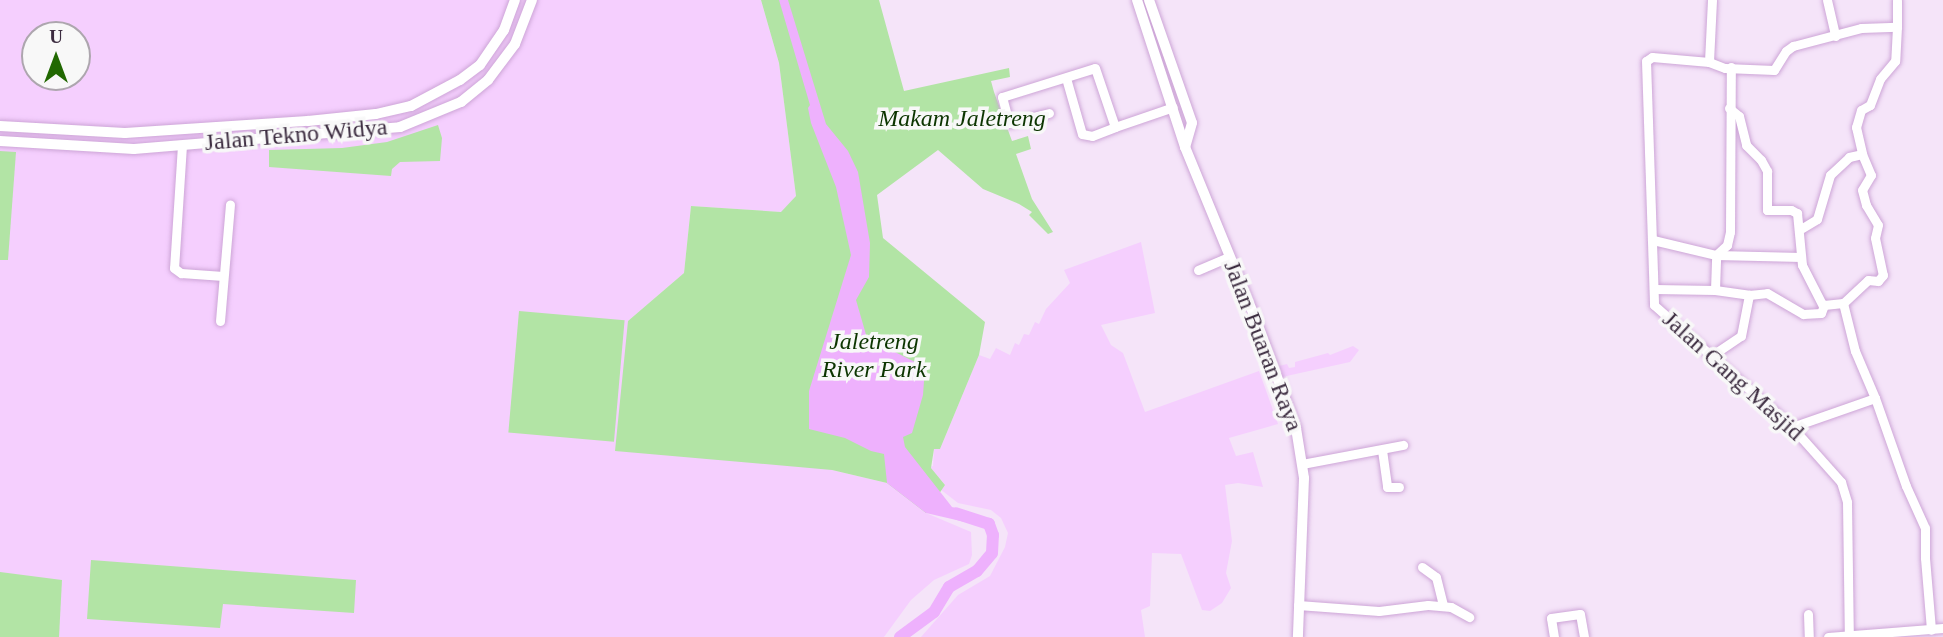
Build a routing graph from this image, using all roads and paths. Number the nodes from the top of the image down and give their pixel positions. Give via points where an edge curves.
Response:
1 (515, 0) edge
2 (532, 0) edge
3 (1137, 0) edge
4 (1149, 0) edge
5 (1712, 0) edge
6 (1827, 0) edge
7 (1897, 0) edge
8 (1897, 27) junction
9 (1835, 36) junction
10 (1709, 62) junction
11 (1731, 68) junction
12 (1066, 78) junction
13 (1173, 107) junction
14 (1729, 108) junction
15 (1049, 113) dead end
16 (307, 121) junction
17 (0, 127) edge
18 (1115, 127) junction
19 (309, 136) junction
20 (0, 141) edge
21 (182, 145) junction
22 (1185, 147) junction
23 (1862, 154) junction
24 (230, 205) dead end
25 (1799, 230) junction
26 (1653, 240) junction
27 (1716, 255) junction
28 (1228, 257) junction
29 (1801, 257) junction
30 (1198, 270) dead end
31 (223, 276) junction
32 (1654, 289) junction
33 (1715, 290) junction
34 (1749, 295) junction
35 (1843, 303) junction
36 (1823, 306) junction
37 (220, 321) dead end
38 (1710, 356) junction
39 (1875, 398) junction
40 (1792, 427) junction
41 (1404, 445) dead end
42 (1382, 450) junction
43 (1302, 464) junction
44 (1399, 487) dead end
45 (1422, 567) dead end
46 (1298, 606) junction
47 (1443, 606) junction
48 (1808, 614) dead end
49 (1469, 617) dead end
50 (1943, 628) edge
51 (1931, 630) junction
52 (1901, 634) edge
53 (1849, 636) edge
54 (1298, 637) edge
55 (1554, 637) edge
56 (1584, 637) edge
57 (1809, 637) edge
58 (1828, 637) edge

1 - 16 main road, Jalan Tekno Widya via 504,30 480,65 460,80 411,106
2 - 19 main road, Jalan Tekno Widya via 503,62 461,102 400,127
3 - 13 main road, Jalan Buaran Raya
4 - 22 main road, Jalan Buaran Raya via 1192,123
5 - 10 street
6 - 9 street
7 - 8 street
8 - 9 street
8 - 23 street via 1895,61 1880,79 1870,105 1861,110 1856,127
9 - 11 street via 1793,47 1774,70
10 - 11 street
10 - 26 street, Jalan Gang Masjid via 1652,57 1646,61
11 - 14 street
12 - 15 street via 1002,97 1009,123
12 - 18 street via 1082,134
12 - 18 street via 1097,69
13 - 18 street
13 - 22 main road, Jalan Buaran Raya
14 - 25 street via 1739,116 1746,145 1767,171 1767,210 1794,210
14 - 27 street via 1730,232 1727,245
16 - 17 main road, Jalan Tekno Widya via 125,133
16 - 19 main road
19 - 21 main road, Jalan Tekno Widya
20 - 21 main road, Jalan Tekno Widya via 122,149
21 - 31 street via 174,268 181,273
22 - 28 main road, Jalan Buaran Raya
23 - 25 street via 1849,158 1830,175 1817,219
23 - 35 street via 1871,175 1862,190 1878,225 1875,238 1883,275 1878,281 1868,280
24 - 31 street
25 - 29 street
26 - 27 street
26 - 32 street, Jalan Gang Masjid
27 - 29 street
27 - 33 street
28 - 30 street
28 - 43 main road, Jalan Buaran Raya via 1279,378 1296,428
29 - 36 street
31 - 37 street
32 - 33 street
32 - 38 street, Jalan Gang Masjid via 1654,305
33 - 34 street
34 - 36 street via 1772,294 1803,314 1821,313
34 - 38 street via 1741,337
35 - 36 street
35 - 39 street via 1855,351
38 - 40 street, Jalan Gang Masjid
39 - 40 street
39 - 51 street via 1925,528
40 - 53 street, Jalan Gang Masjid via 1826,461 1846,496
41 - 42 street
42 - 43 street
42 - 44 street via 1387,487
43 - 46 main road, Jalan Buaran Raya
45 - 47 street via 1436,577
46 - 47 street via 1379,611
46 - 54 main road, Jalan Buaran Raya
47 - 49 street
48 - 57 street
50 - 51 street
51 - 52 street
52 - 53 street
53 - 58 street
55 - 56 street via 1551,618 1580,614

